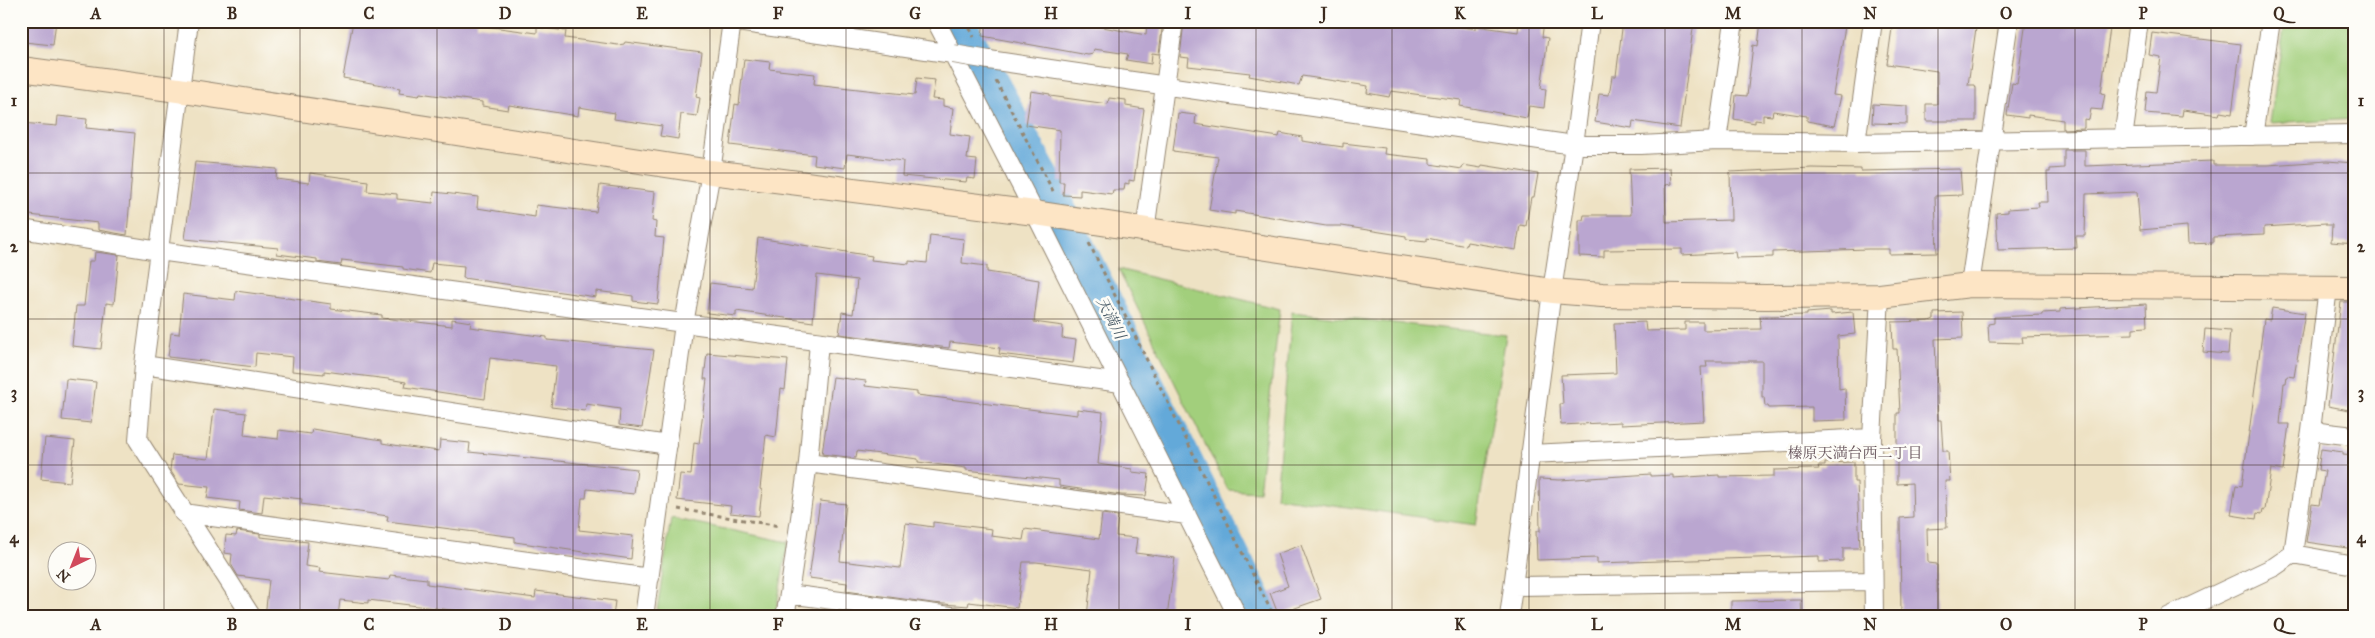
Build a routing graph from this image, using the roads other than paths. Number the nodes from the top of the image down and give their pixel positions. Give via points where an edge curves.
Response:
1 (189, 21) edge
2 (731, 21) edge
3 (936, 21) edge
4 (1174, 21) edge
5 (1590, 21) edge
6 (1734, 21) edge
7 (1873, 21) edge
8 (2009, 21) edge
9 (2139, 21) edge
10 (2271, 21) edge
11 (952, 54) junction
12 (21, 69) edge
13 (1164, 86) junction
14 (178, 90) junction
15 (2354, 134) edge
16 (2253, 136) junction
17 (2123, 138) junction
18 (1716, 141) junction
19 (1992, 141) junction
20 (1856, 143) junction
21 (1574, 145) junction
22 (710, 172) junction
23 (1035, 213) junction
24 (21, 229) edge
25 (1145, 231) junction
26 (159, 251) junction
27 (1970, 286) junction
28 (2328, 287) junction
29 (2354, 288) edge
30 (1552, 291) junction
31 (1880, 296) junction
32 (684, 324) junction
33 (819, 343) junction
34 (144, 365) junction
35 (1121, 383) junction
36 (2311, 431) junction
37 (2354, 436) edge
38 (1872, 438) junction
39 (668, 445) junction
40 (1530, 454) junction
41 (808, 463) junction
42 (183, 513) junction
43 (1187, 515) junction
44 (2293, 554) junction
45 (2354, 565) edge
46 (650, 578) junction
47 (1872, 581) junction
48 (1513, 586) junction
49 (789, 594) junction
50 (252, 617) edge
51 (644, 617) edge
52 (785, 617) edge
53 (958, 617) edge
54 (1238, 617) edge
55 (1509, 617) edge
56 (1874, 617) edge
57 (2168, 617) edge

1 - 14 street
2 - 11 street
2 - 22 street
3 - 11 street
4 - 13 street
5 - 21 street
6 - 18 street
7 - 20 street
8 - 19 street
9 - 17 street
10 - 16 street
11 - 13 street, bridge via 991,66
11 - 23 street
12 - 14 street
13 - 21 street
13 - 25 street
14 - 22 street
14 - 26 street
15 - 16 street
16 - 17 street
17 - 19 street
18 - 20 street
18 - 21 street
19 - 20 street
19 - 27 street
21 - 30 street
22 - 23 street
22 - 32 street
23 - 25 street
23 - 35 street
24 - 26 street
25 - 30 street
26 - 32 street
26 - 34 street
27 - 28 street
27 - 31 street
28 - 29 street
28 - 36 street
30 - 31 street via 1602,295
30 - 40 street
31 - 38 street
32 - 33 street
32 - 39 street
33 - 35 street
33 - 41 street
34 - 39 street
34 - 42 street via 138,440
35 - 43 street
36 - 37 street
36 - 44 street
38 - 40 street
38 - 47 street
39 - 46 street
40 - 48 street
41 - 43 street
41 - 49 street
42 - 46 street
42 - 50 street
43 - 54 street
44 - 45 street
44 - 57 street via 2274,567
46 - 51 street
47 - 48 street
47 - 56 street
48 - 55 street
49 - 52 street
49 - 53 street

